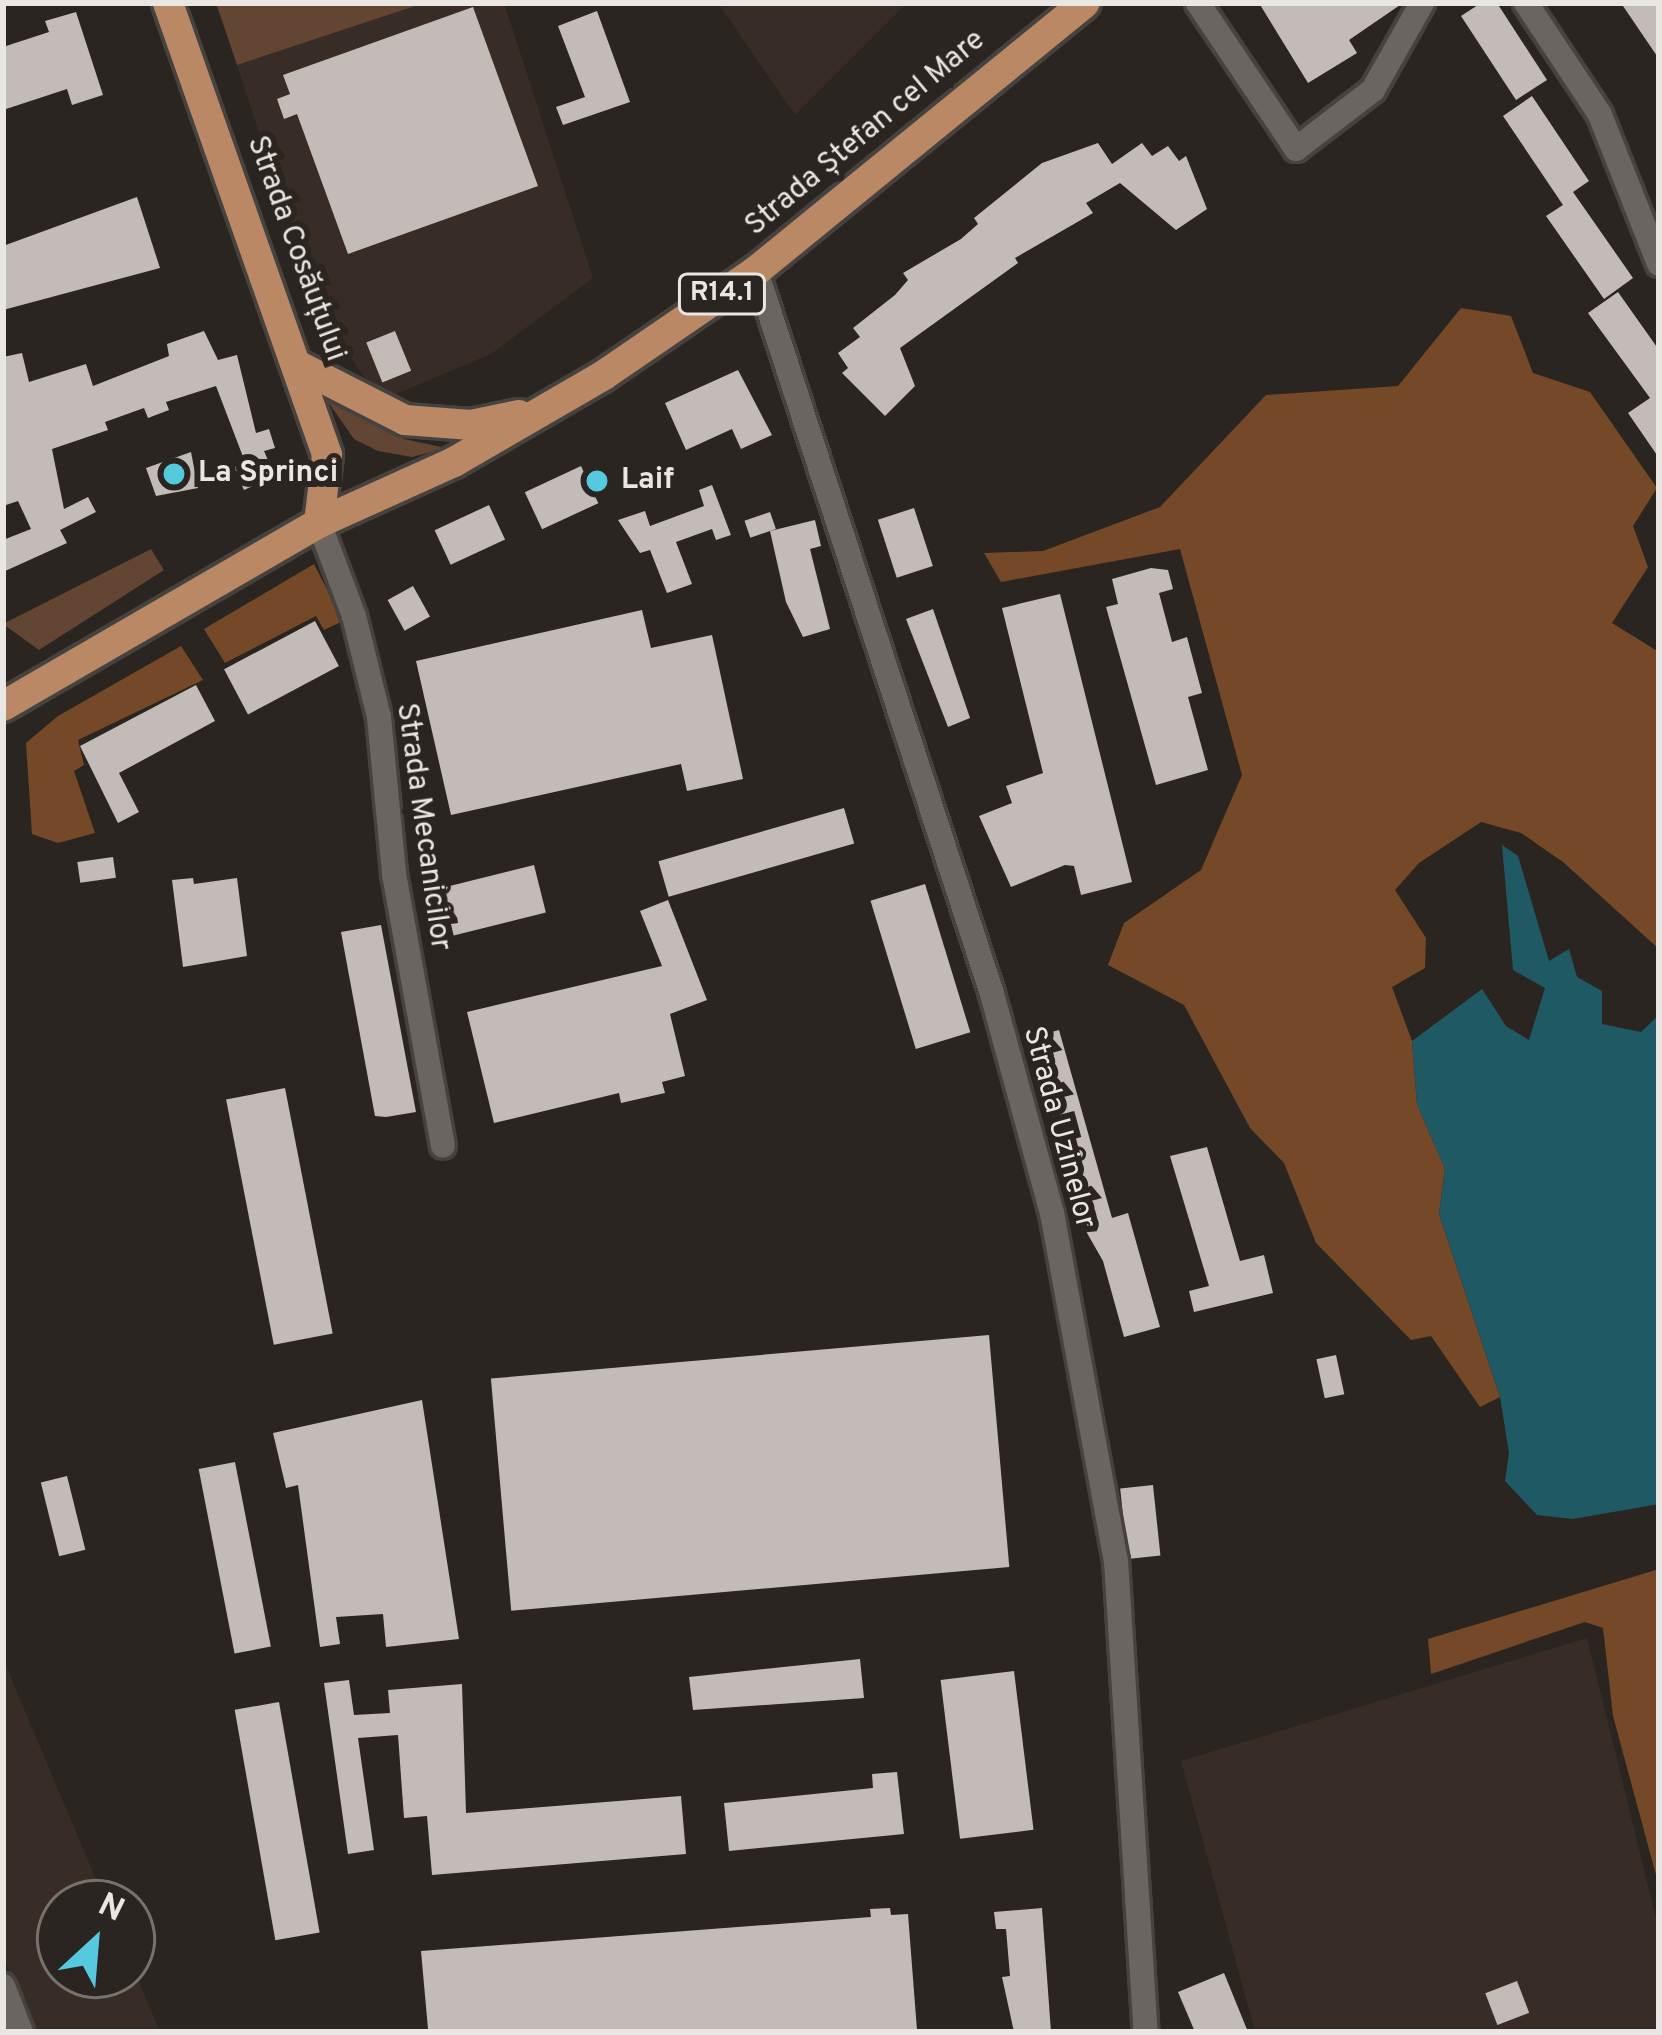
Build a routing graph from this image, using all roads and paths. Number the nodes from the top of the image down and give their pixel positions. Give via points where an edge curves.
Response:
1 (168, 3) edge
2 (1084, 3) edge
3 (1198, 3) edge
4 (1422, 3) edge
5 (1526, 3) edge
6 (1659, 264) edge
7 (756, 271) junction
8 (299, 366) junction
9 (548, 407) junction
10 (319, 523) junction
11 (3, 706) edge
12 (443, 1146) dead end
13 (3, 1986) edge
14 (21, 2032) edge
15 (1146, 2032) edge

1 - 8 main road, Strada Cosăuțului
2 - 7 main road, Strada Ștefan cel Mare / R14.1
3 - 4 street via 1295,149 1373,90
5 - 6 street via 1600,115
7 - 9 main road, Strada Ștefan cel Mare / R14.1
7 - 15 street, Strada Uzinelor via 992,994 1052,1213 1116,1562
8 - 9 main road, R14.1 via 381,413 430,425 488,423
8 - 10 main road, Strada Cosăuțului via 327,455
9 - 10 main road, Strada Ștefan cel Mare / R14.1 via 454,462
10 - 11 main road, Strada Ștefan cel Mare
10 - 12 street, Strada Mecanicilor via 379,717 394,874
13 - 14 street

